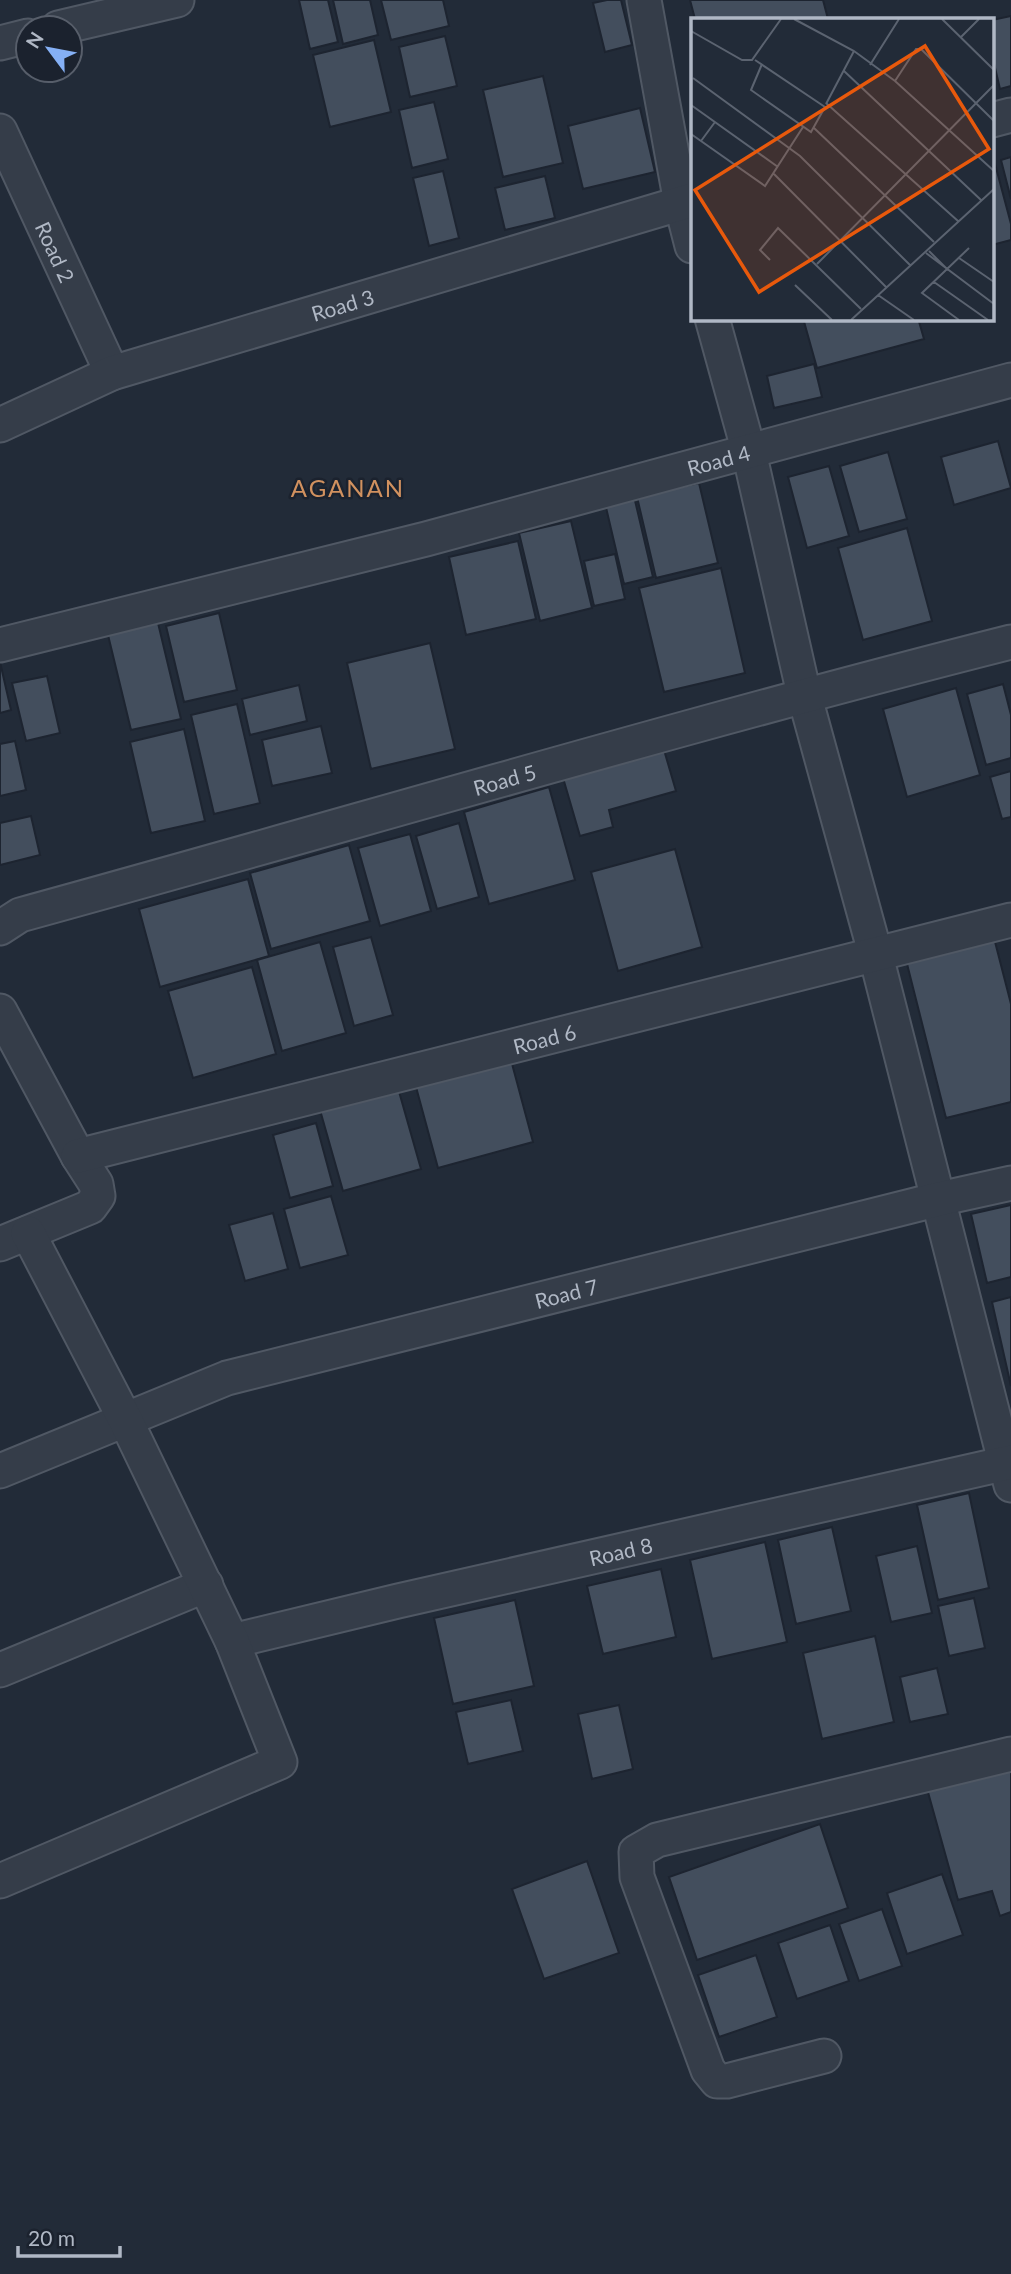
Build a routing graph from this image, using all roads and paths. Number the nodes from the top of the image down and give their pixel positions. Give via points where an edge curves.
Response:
1 (177, 0) edge
2 (644, 0) edge
3 (84, 22) edge
4 (1011, 115) edge
5 (993, 120) edge
6 (0, 131) edge
7 (687, 202) edge
8 (691, 237) edge
9 (713, 320) edge
10 (112, 373) junction
11 (1011, 380) edge
12 (0, 425) edge
13 (749, 452) junction
14 (1011, 642) edge
15 (0, 645) edge
16 (804, 694) junction
17 (1011, 920) edge
18 (0, 928) edge
19 (876, 956) junction
20 (0, 1011) edge
21 (78, 1156) junction
22 (1011, 1183) edge
23 (939, 1199) junction
24 (14, 1239) edge
25 (126, 1421) junction
26 (1009, 1470) edge
27 (0, 1471) edge
28 (206, 1585) junction
29 (232, 1641) junction
30 (0, 1670) edge
31 (1011, 1754) edge
32 (0, 1881) edge
33 (824, 2056) dead end

1 - 3 street
2 - 7 street
4 - 5 street
6 - 10 street, Road 2
7 - 8 street
7 - 10 street, Road 3
9 - 13 street
10 - 12 street, Road 3
11 - 13 street, Road 4
13 - 15 street, Road 4 via 426,539
13 - 16 street
14 - 16 street, Road 5
16 - 18 street, Road 5 via 20,915
16 - 19 street
17 - 19 street, Road 6
19 - 21 street, Road 6
19 - 23 street
20 - 21 street
21 - 24 street via 96,1184 98,1196 90,1207
22 - 23 street, Road 7
23 - 25 street, Road 7 via 227,1378
23 - 26 street
24 - 25 street
25 - 27 street, Road 7
25 - 28 street
26 - 29 street, Road 8 via 411,1598
28 - 29 street
28 - 30 street
29 - 32 street via 280,1762
31 - 33 street via 656,1840 636,1852 637,1877 708,2070 717,2081

